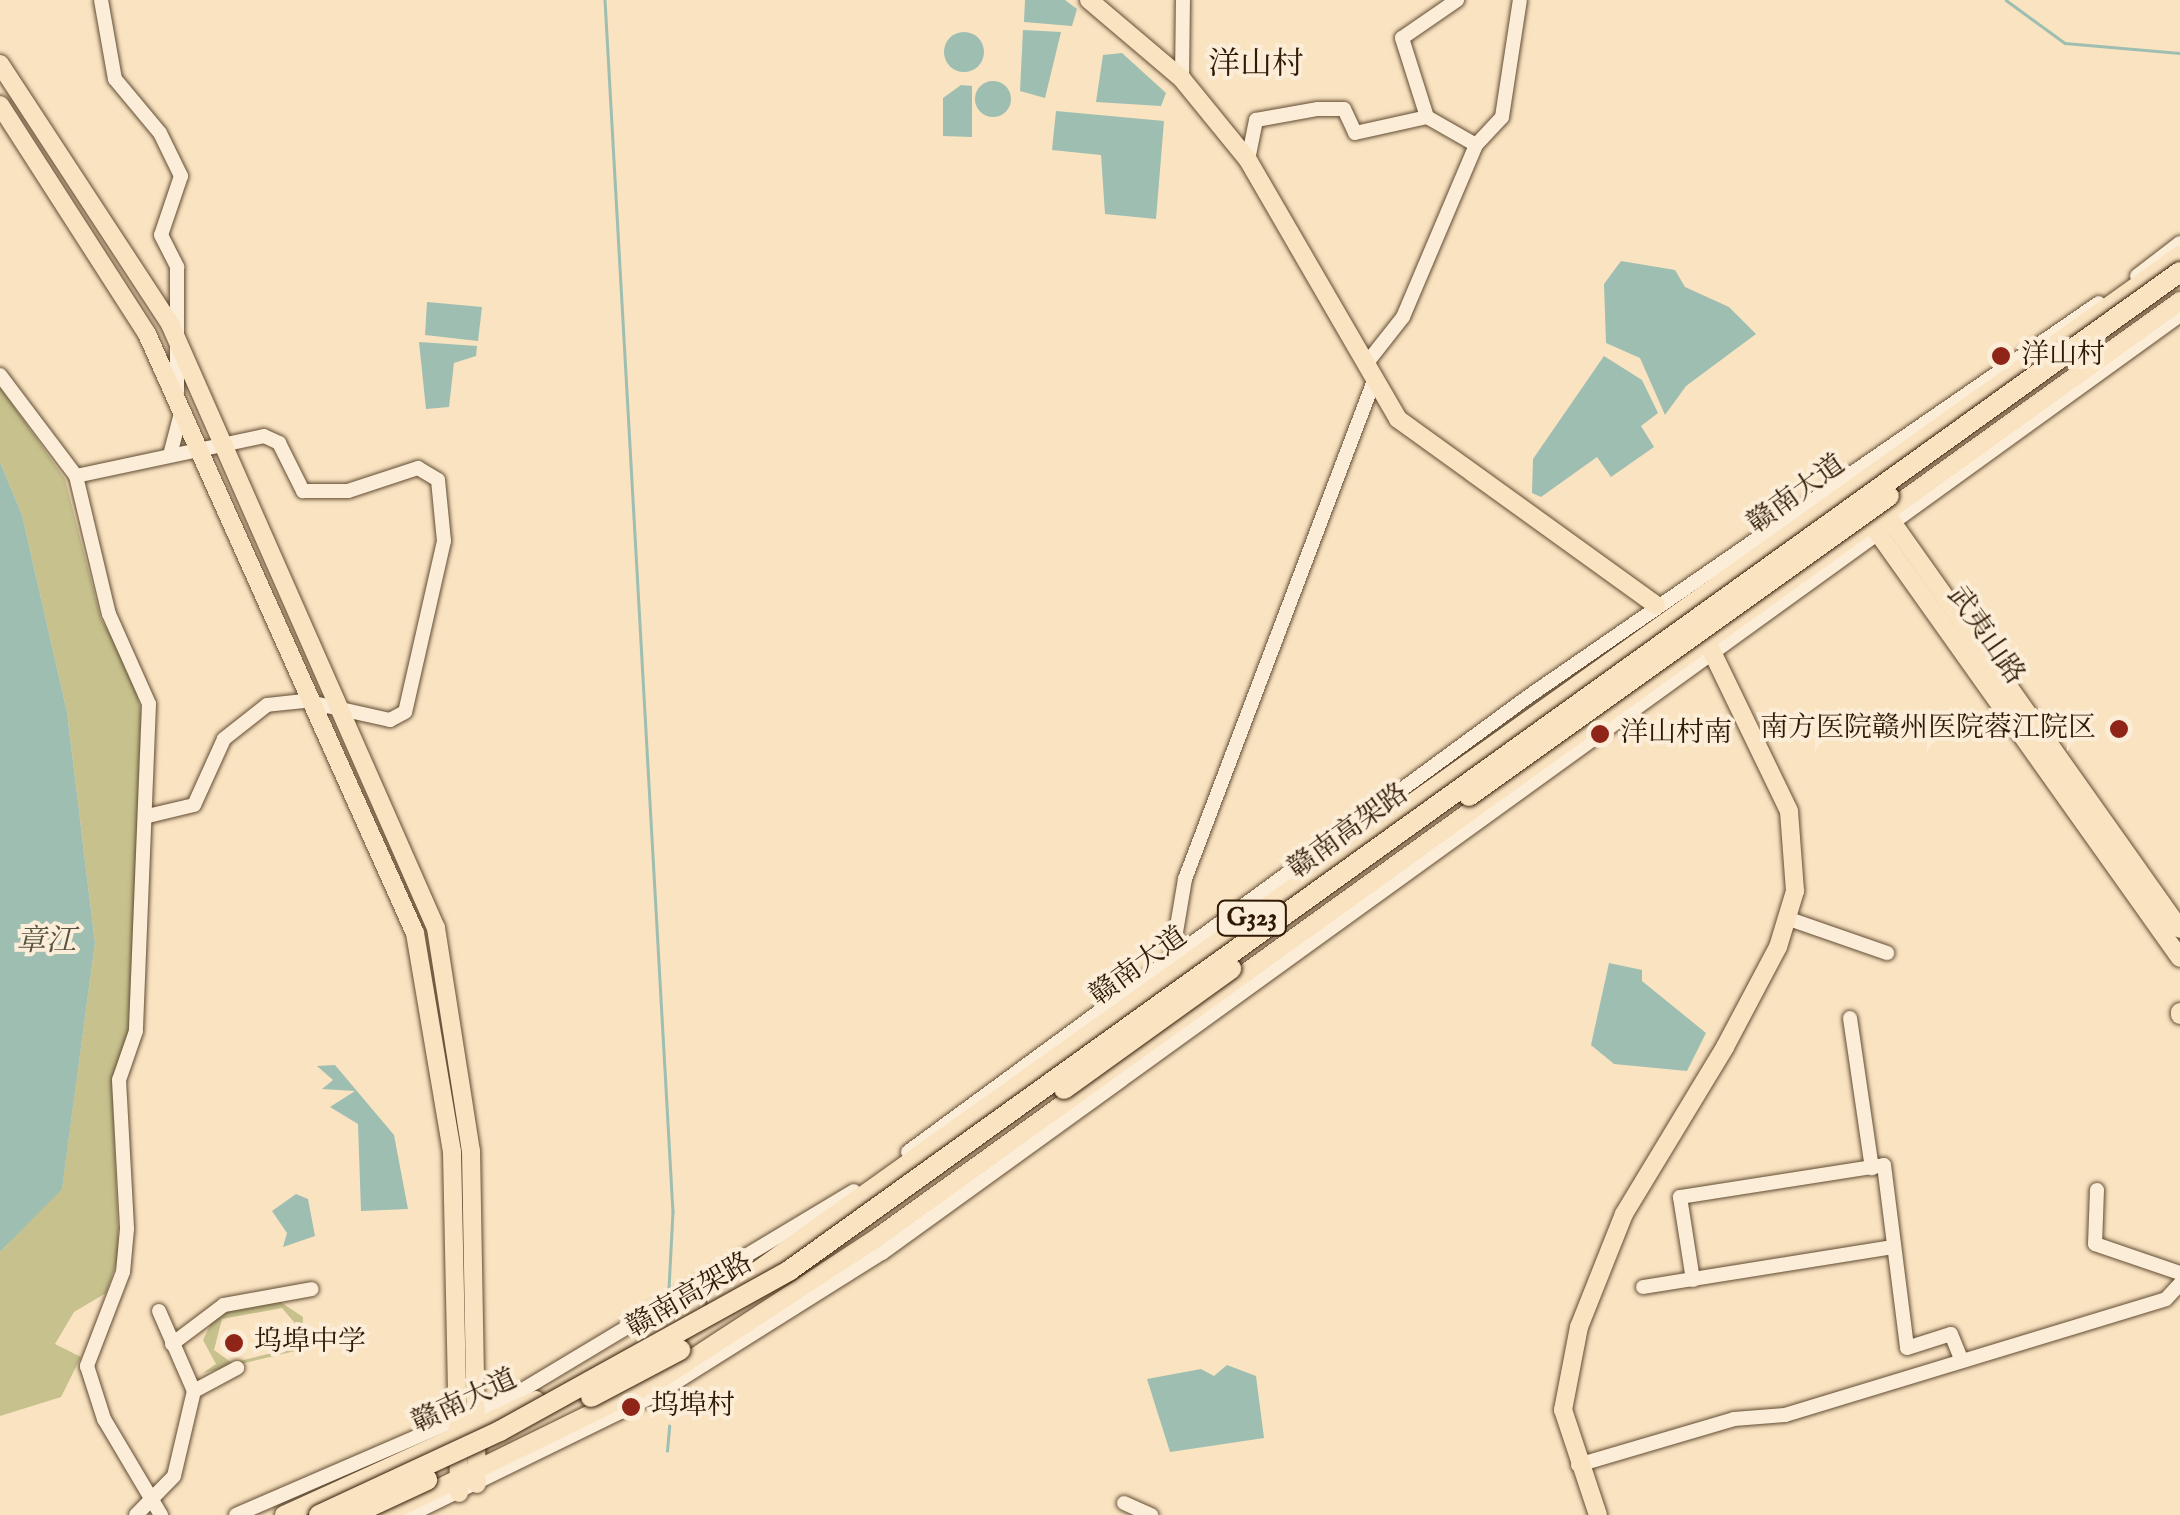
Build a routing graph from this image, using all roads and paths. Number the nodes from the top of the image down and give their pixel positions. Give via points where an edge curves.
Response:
1 (101, 0) edge
2 (1089, 0) edge
3 (1183, 0) edge
4 (1457, 0) edge
5 (1520, 0) edge
6 (0, 64) edge
7 (1182, 79) junction
8 (0, 105) edge
9 (1427, 116) junction
10 (1476, 145) junction
11 (1248, 160) junction
12 (2180, 243) edge
13 (2180, 254) edge
14 (2158, 270) junction
15 (2180, 272) edge
16 (2180, 288) edge
17 (2180, 300) edge
18 (2180, 315) edge
19 (172, 328) junction
20 (2080, 330) junction
21 (2102, 357) junction
22 (1373, 369) junction
23 (0, 375) edge
24 (180, 406) junction
25 (222, 442) junction
26 (198, 448) junction
27 (170, 455) junction
28 (76, 476) junction
29 (1856, 486) junction
30 (1881, 522) junction
31 (1768, 548) junction
32 (1791, 578) junction
33 (1656, 605) junction
34 (1687, 612) junction
35 (1710, 645) junction
36 (312, 702) junction
37 (339, 709) junction
38 (148, 816) junction
39 (1337, 860) junction
40 (1360, 890) junction
41 (1789, 919) junction
42 (1243, 924) junction
43 (2180, 930) edge
44 (1886, 953) dead end
45 (1172, 956) junction
46 (1269, 957) junction
47 (2180, 958) edge
48 (1850, 1018) dead end
49 (1872, 1168) junction
50 (2097, 1190) dead end
51 (1894, 1247) junction
52 (2180, 1273) edge
53 (1692, 1280) junction
54 (2180, 1284) edge
55 (1643, 1287) dead end
56 (312, 1290) dead end
57 (159, 1311) dead end
58 (172, 1344) junction
59 (1962, 1361) junction
60 (236, 1368) dead end
61 (194, 1391) junction
62 (517, 1410) junction
63 (462, 1428) junction
64 (533, 1445) junction
65 (396, 1463) junction
66 (1578, 1465) junction
67 (476, 1476) junction
68 (458, 1485) junction
69 (152, 1502) junction
70 (1124, 1504) dead end
71 (411, 1509) edge
72 (136, 1515) edge
73 (161, 1515) edge
74 (236, 1515) edge
75 (284, 1515) edge
76 (319, 1515) edge
77 (352, 1515) edge
78 (384, 1515) edge
79 (1151, 1515) edge
80 (1598, 1515) edge

1 - 19 street via 115,80 160,132 181,176 162,224 177,267
2 - 7 main road
3 - 7 street
4 - 9 street via 1402,38
5 - 10 street via 1502,117
6 - 19 main road
7 - 11 main road
8 - 24 main road via 147,334
9 - 10 street
9 - 11 street via 1355,133 1344,109 1265,116 1252,126
10 - 22 street
11 - 22 main road
12 - 33 street
13 - 14 main road, 赣南大道 / G323
14 - 17 main road
14 - 20 main road, 赣南大道 / G323
15 - 76 highway, 赣南高架路, bridge via 790,1270 500,1430
16 - 77 highway, 赣南高架路, bridge via 799,1280 644,1371
17 - 21 main road, G323
18 - 30 street
19 - 24 street
19 - 25 main road
20 - 21 main road
20 - 29 main road, 赣南大道 / G323
21 - 30 main road, G323
22 - 33 main road via 1422,442
22 - 45 street via 1185,879
23 - 28 street
24 - 26 main road
24 - 27 street
25 - 26 street
25 - 37 main road
25 - 37 street via 279,443 302,491 348,492 418,468 438,480 444,541 406,712 390,720
26 - 27 street
26 - 36 main road
27 - 28 street
28 - 38 street via 109,614 149,704
29 - 30 main road, 武夷山路
29 - 31 main road, 赣南大道 / G323
30 - 32 main road, G323
30 - 35 street
30 - 43 main road, 武夷山路
30 - 47 main road, 武夷山路
31 - 32 main road
31 - 34 main road, 赣南大道 / G323
32 - 35 main road, G323
33 - 45 street
34 - 35 main road
34 - 39 main road, 赣南大道 / G323
35 - 40 main road, G323
35 - 41 main road via 1742,698 1796,835
35 - 67 street via 882,1253 657,1394
36 - 37 street
36 - 38 street via 280,701 232,728 194,805
36 - 63 main road via 414,933 452,1152
37 - 63 main road via 436,928 471,1151
38 - 69 street via 136,1031 119,1080 123,1272 87,1366 104,1419
39 - 40 main road
39 - 42 main road, 赣南大道 / G323
40 - 46 main road, G323
41 - 44 street
41 - 66 main road via 1725,1047 1657,1148 1598,1274 1566,1372 1563,1410
42 - 46 main road
42 - 62 main road, 赣南大道 / G323 via 783,1261
45 - 63 street via 846,1197
46 - 64 main road, G323 via 878,1238 661,1379
48 - 49 street
49 - 51 street via 1884,1166
49 - 53 street via 1680,1197
50 - 52 street via 2095,1244
51 - 53 street
51 - 59 street via 1907,1348 1951,1334
53 - 55 street
54 - 59 street via 2166,1298
56 - 58 street via 224,1306
57 - 58 street
58 - 61 street
59 - 66 street
60 - 61 street
61 - 69 street via 181,1459
62 - 63 main road, 赣南大道 / G323
62 - 64 main road
63 - 65 main road, 赣南大道 / G323
63 - 67 main road
63 - 68 main road
63 - 74 street
64 - 67 main road, G323
65 - 71 main road
65 - 75 main road, 赣南大道 / G323
66 - 80 main road
67 - 68 main road, G323
68 - 71 main road, G323
69 - 72 street
69 - 73 street
70 - 79 street
71 - 78 main road, G323

